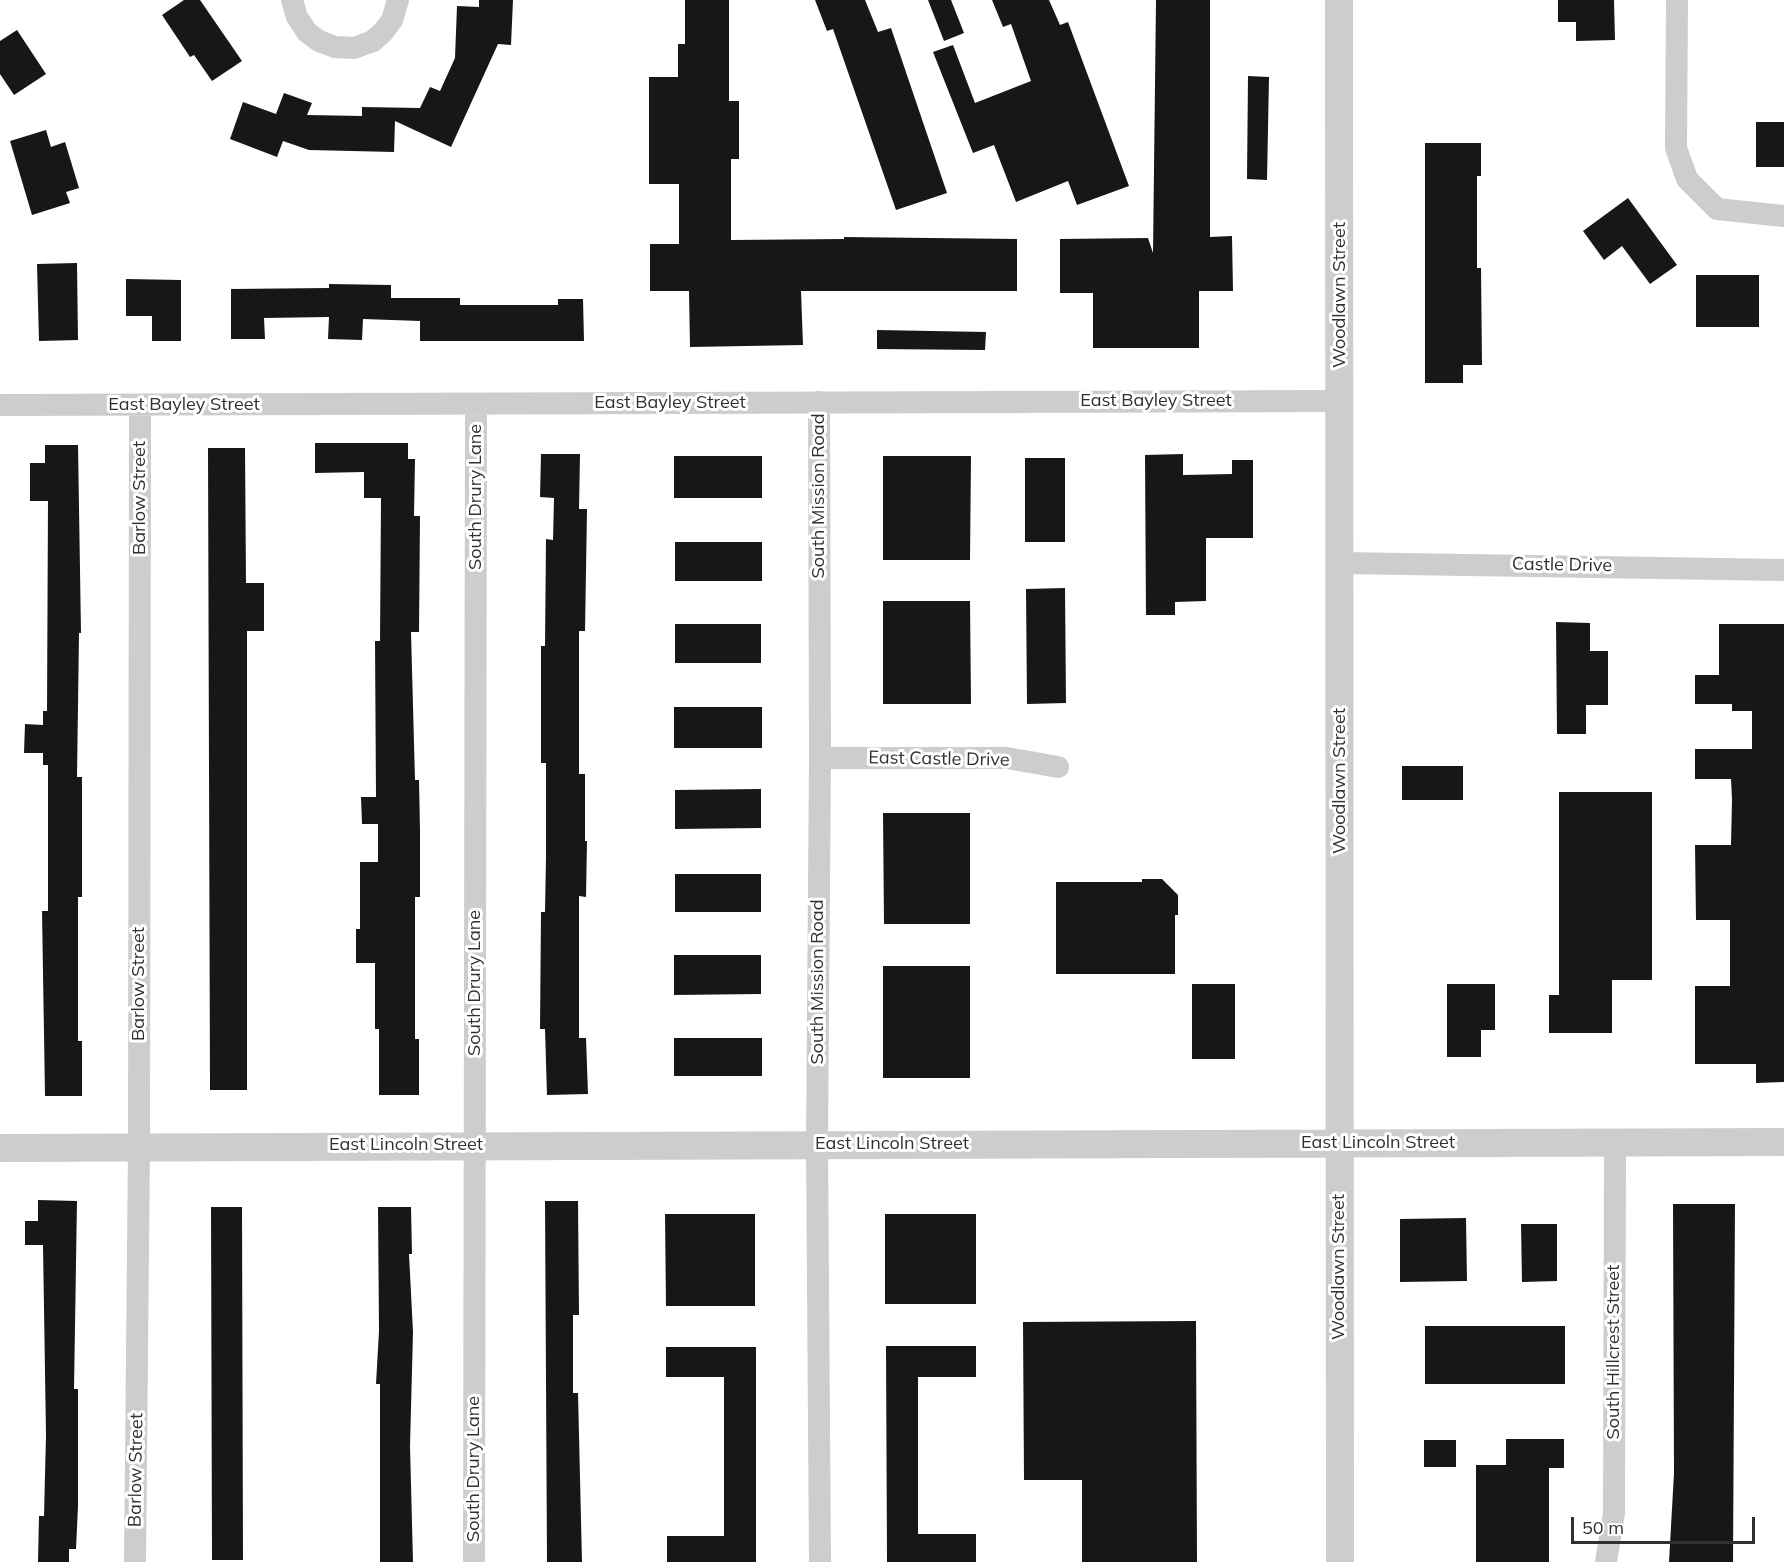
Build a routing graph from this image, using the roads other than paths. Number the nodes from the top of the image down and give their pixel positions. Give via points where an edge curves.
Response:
1 (292, 0) edge
2 (398, 0) edge
3 (1339, 0) edge
4 (1677, 0) edge
5 (1784, 216) edge
6 (1340, 401) junction
7 (819, 402) junction
8 (476, 404) junction
9 (0, 405) edge
10 (140, 405) junction
11 (1340, 563) junction
12 (1784, 570) edge
13 (820, 758) junction
14 (1058, 767) dead end
15 (1614, 1141) junction
16 (1784, 1142) edge
17 (1338, 1143) junction
18 (817, 1144) junction
19 (474, 1145) junction
20 (139, 1147) junction
21 (0, 1148) edge
22 (135, 1562) edge
23 (474, 1562) edge
24 (820, 1562) edge
25 (1340, 1562) edge
26 (1606, 1562) edge

1 - 2 street via 307,32 335,47 354,48 373,41 383,32 392,20
3 - 6 street, Woodlawn Street
4 - 5 street via 1676,148 1687,179 1718,209
6 - 7 street, East Bayley Street
6 - 11 street, Woodlawn Street
7 - 8 street, East Bayley Street
7 - 13 street, South Mission Road
8 - 10 street, East Bayley Street
8 - 19 street, South Drury Lane
9 - 10 street, East Bayley Street
10 - 20 street, Barlow Street
11 - 12 street, Castle Drive
11 - 17 street, Woodlawn Street
13 - 14 street, East Castle Drive via 1006,758
13 - 18 street, South Mission Road
15 - 16 street, East Lincoln Street
15 - 17 street, East Lincoln Street
15 - 26 street, South Hillcrest Street via 1614,1513
17 - 18 street, East Lincoln Street
17 - 25 street, Woodlawn Street
18 - 19 street, East Lincoln Street
18 - 24 street, South Mission Road
19 - 20 street, East Lincoln Street
19 - 23 street, South Drury Lane
20 - 21 street, East Lincoln Street
20 - 22 street, Barlow Street

